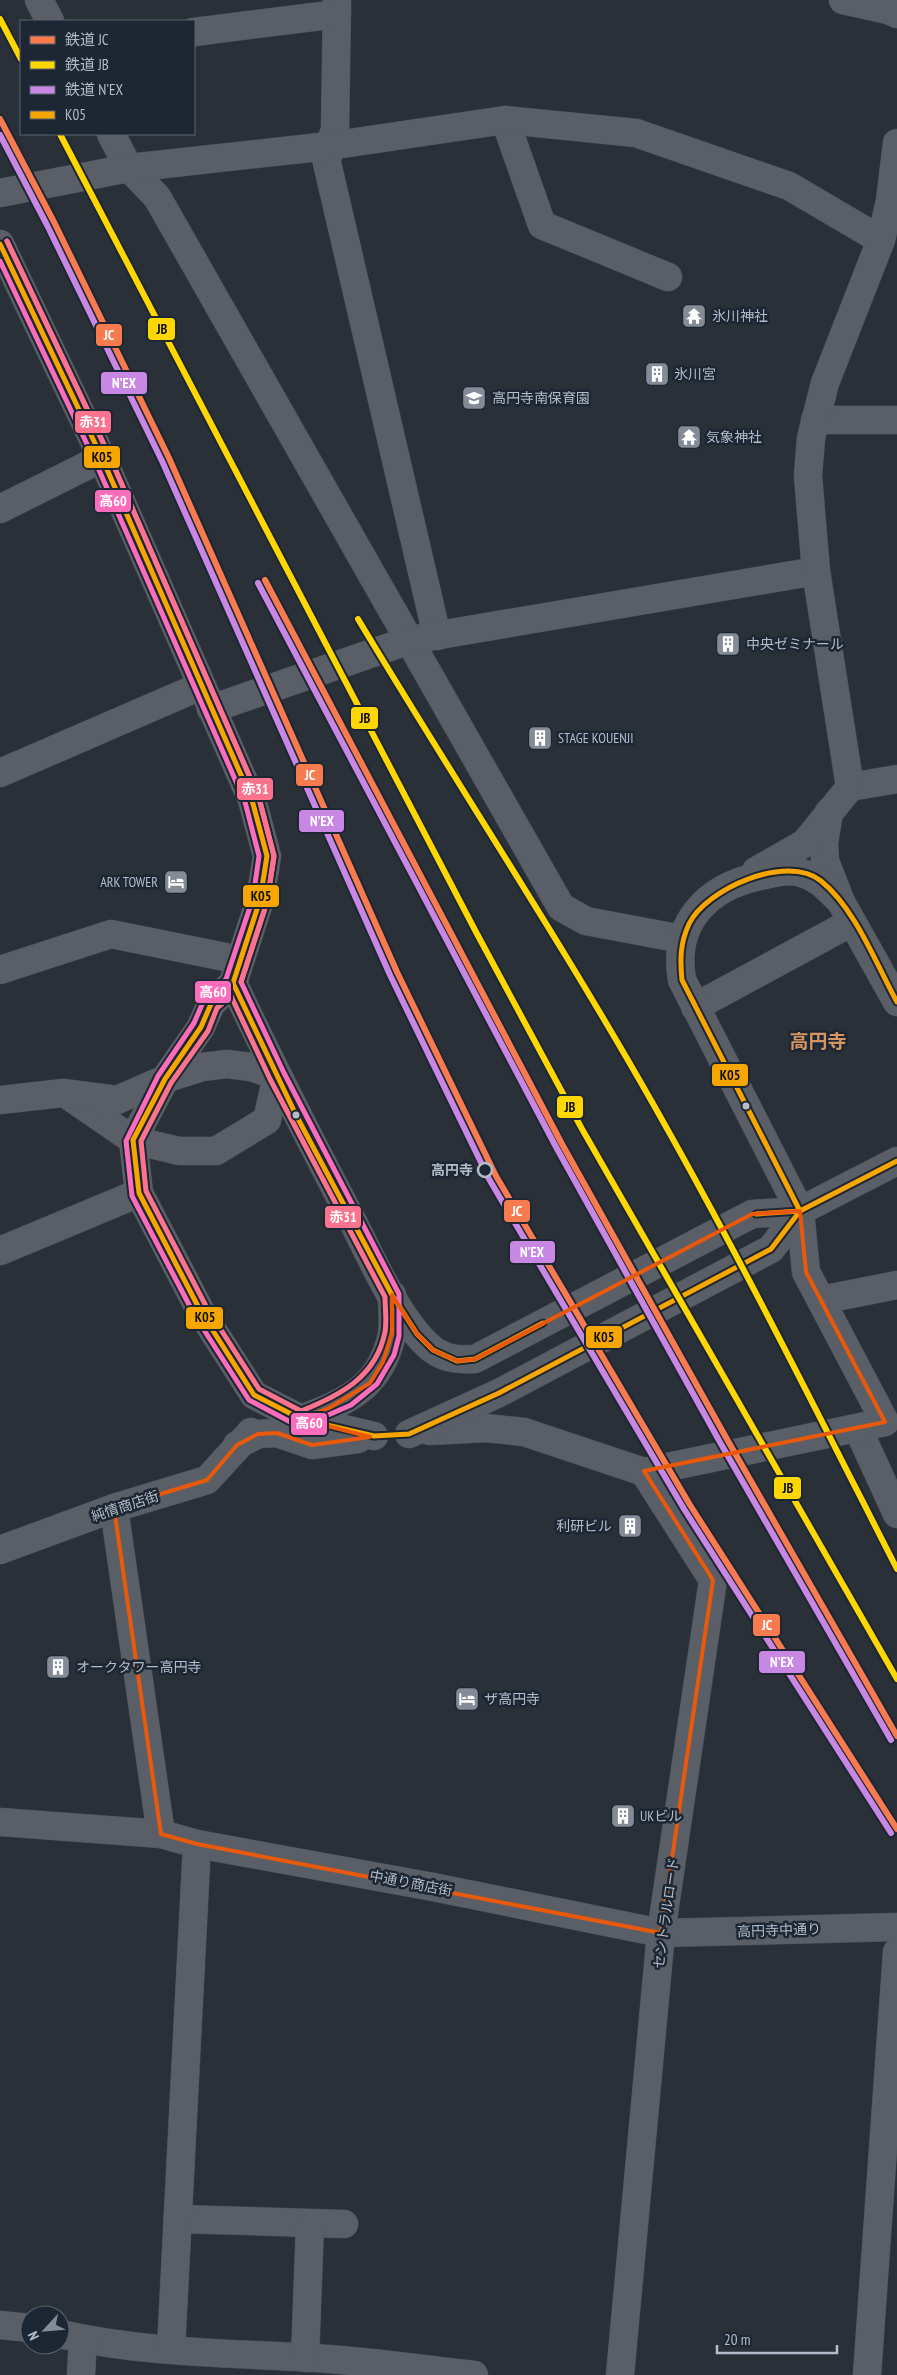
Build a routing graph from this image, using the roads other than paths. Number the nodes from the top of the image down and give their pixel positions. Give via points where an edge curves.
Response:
1 (38, 0) edge
2 (844, 0) edge
3 (337, 7) edge
4 (897, 14) edge
5 (49, 20) edge
6 (195, 32) edge
7 (505, 120) junction
8 (112, 135) edge
9 (897, 143) edge
10 (329, 146) junction
11 (130, 168) junction
12 (0, 194) edge
13 (893, 201) edge
14 (881, 240) junction
15 (0, 244) edge
16 (668, 277) dead end
17 (815, 420) junction
18 (897, 420) edge
19 (102, 458) junction
20 (0, 509) edge
21 (816, 571) junction
22 (437, 636) junction
23 (410, 640) junction
24 (206, 697) junction
25 (0, 773) edge
26 (897, 779) edge
27 (850, 786) junction
28 (829, 812) junction
29 (742, 880) junction
30 (847, 912) junction
31 (682, 939) junction
32 (0, 970) edge
33 (236, 972) junction
34 (897, 1002) edge
35 (695, 1007) junction
36 (277, 1076) junction
37 (164, 1080) junction
38 (63, 1092) junction
39 (0, 1100) edge
40 (133, 1140) junction
41 (897, 1161) edge
42 (139, 1193) junction
43 (800, 1211) junction
44 (0, 1251) edge
45 (897, 1285) edge
46 (392, 1295) junction
47 (821, 1300) junction
48 (254, 1395) junction
49 (301, 1420) junction
50 (858, 1429) junction
51 (409, 1434) junction
52 (374, 1436) junction
53 (237, 1445) junction
54 (644, 1472) junction
55 (114, 1508) junction
56 (897, 1514) edge
57 (0, 1550) edge
58 (0, 1822) edge
59 (161, 1834) junction
60 (197, 1844) junction
61 (897, 1927) edge
62 (661, 1933) junction
63 (897, 1952) edge
64 (178, 2219) junction
65 (310, 2224) junction
66 (344, 2224) dead end
67 (886, 2246) edge
68 (0, 2325) edge
69 (20, 2327) edge
70 (72, 2337) edge
71 (171, 2349) junction
72 (312, 2363) edge
73 (81, 2375) edge
74 (474, 2375) edge
75 (620, 2375) edge
76 (867, 2375) edge

1 - 5 street
2 - 4 street
3 - 6 street
3 - 10 street via 334,130
7 - 10 street
7 - 14 street via 636,133 790,186
7 - 16 street via 542,225
8 - 11 street
9 - 13 street
10 - 11 street
10 - 22 street via 327,164 352,279
11 - 12 street
11 - 23 street via 157,197
13 - 14 street
14 - 17 street via 825,383
15 - 19 street
17 - 18 street
17 - 21 street via 808,476
19 - 20 street
19 - 24 street
21 - 22 street
21 - 27 street
22 - 23 street
23 - 24 street
23 - 31 street via 561,907 586,921
24 - 25 street
24 - 33 street via 252,800 267,856 260,900
26 - 27 street
27 - 28 street
28 - 29 street via 805,843
28 - 30 street via 824,843 825,862
29 - 30 street via 784,871 801,872 819,880
29 - 31 street via 709,898 694,915
30 - 34 street
30 - 35 street
31 - 35 street via 679,960 682,980
32 - 33 street via 111,934
33 - 36 street
33 - 37 street via 211,1004 200,1027
35 - 43 street
36 - 37 street via 251,1067 227,1064 202,1067
36 - 40 street via 267,1120 216,1151 179,1150
36 - 46 street
37 - 38 street via 117,1100
37 - 40 street
38 - 39 street
38 - 40 street
40 - 42 street
41 - 43 street
42 - 44 street
42 - 48 street via 201,1312
43 - 46 street via 752,1214 475,1359 457,1361 433,1350
43 - 47 street via 806,1272
43 - 51 street via 771,1249 499,1393
45 - 47 street
46 - 49 street via 392,1333 383,1362 370,1383 329,1408
47 - 50 street via 885,1422
48 - 49 street
48 - 53 street, 純情商店街 via 256,1417 252,1431
49 - 52 street
50 - 54 street
50 - 56 street
51 - 52 street
51 - 54 street via 486,1428 524,1432
52 - 53 street via 312,1445 277,1433 258,1434
53 - 55 street, 純情商店街 via 208,1480
54 - 62 street, セントラルロード via 712,1580
55 - 57 street, 純情商店街
55 - 59 street
58 - 59 street, 中通り商店街
59 - 60 street, 中通り商店街
60 - 62 street, 中通り商店街
60 - 64 street
61 - 62 street, 高円寺中通り
62 - 75 street, セントラルロード
63 - 67 street
64 - 65 street
64 - 71 street
65 - 66 street
65 - 72 street
67 - 76 street
68 - 69 street
70 - 71 street
70 - 73 street
71 - 72 street
72 - 74 street

